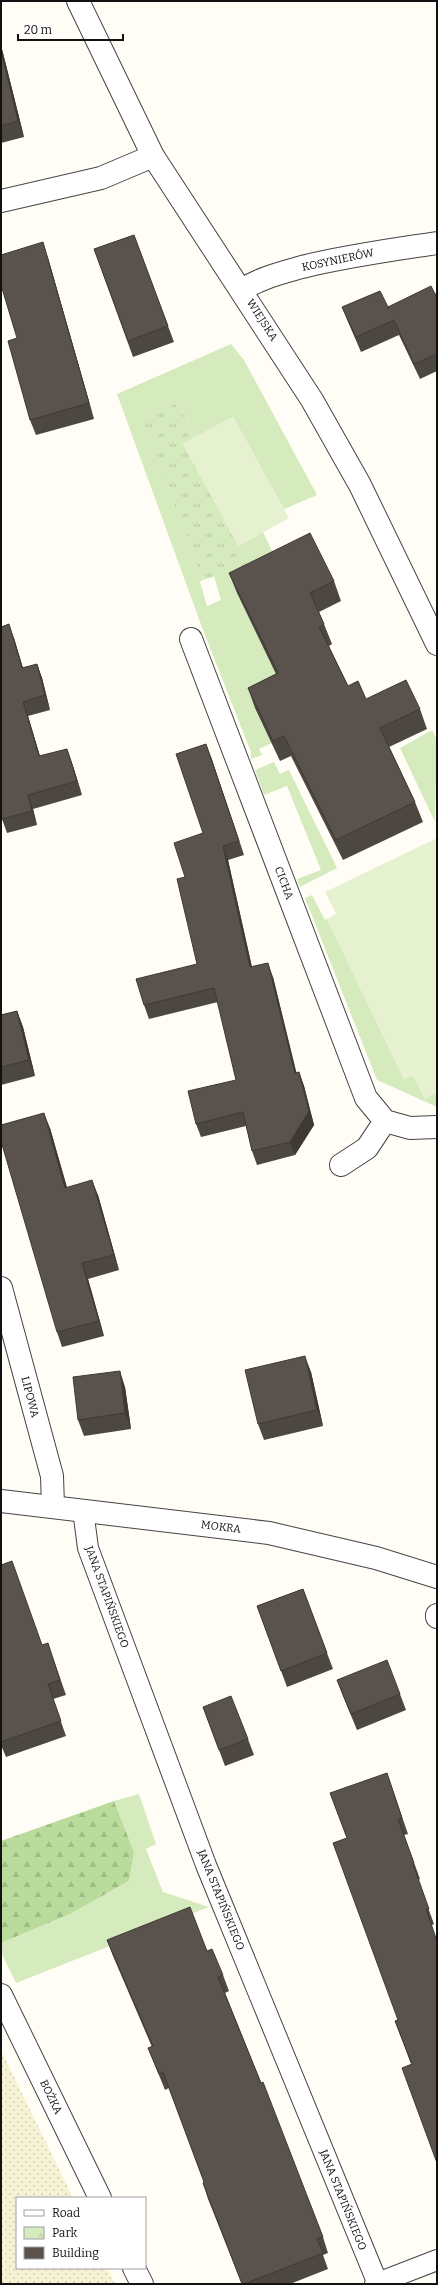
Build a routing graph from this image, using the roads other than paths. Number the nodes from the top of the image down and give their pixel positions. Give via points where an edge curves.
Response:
1 (78, 1) edge
2 (153, 156) junction
3 (1, 201) edge
4 (437, 243) edge
5 (242, 290) junction
6 (191, 639) dead end
7 (437, 644) edge
8 (385, 1121) junction
9 (437, 1127) edge
10 (341, 1164) dead end
11 (1, 1288) edge
12 (1, 1501) edge
13 (52, 1506) junction
14 (83, 1510) junction
15 (437, 1577) edge
16 (1, 1995) edge
17 (100, 2197) edge
18 (437, 2260) edge
19 (134, 2269) edge
20 (142, 2284) edge
21 (377, 2284) edge

1 - 2 street, WIEJSKA
2 - 3 street via 101,178
2 - 5 street, WIEJSKA
4 - 5 street, KOSYNIERÓW via 340,258 255,281
5 - 7 street, WIEJSKA via 301,380 360,485
6 - 8 street, CICHA via 366,1098
8 - 9 street via 410,1128
8 - 10 street via 367,1148
11 - 13 street, LIPOWA via 52,1476
12 - 13 street, MOKRA
13 - 14 street, MOKRA
14 - 15 street, MOKRA via 269,1533 376,1558
14 - 21 lane, JANA STAPIŃSKIEGO via 88,1548 206,1864
16 - 17 street, BOŻKA
18 - 21 lane
19 - 20 street

